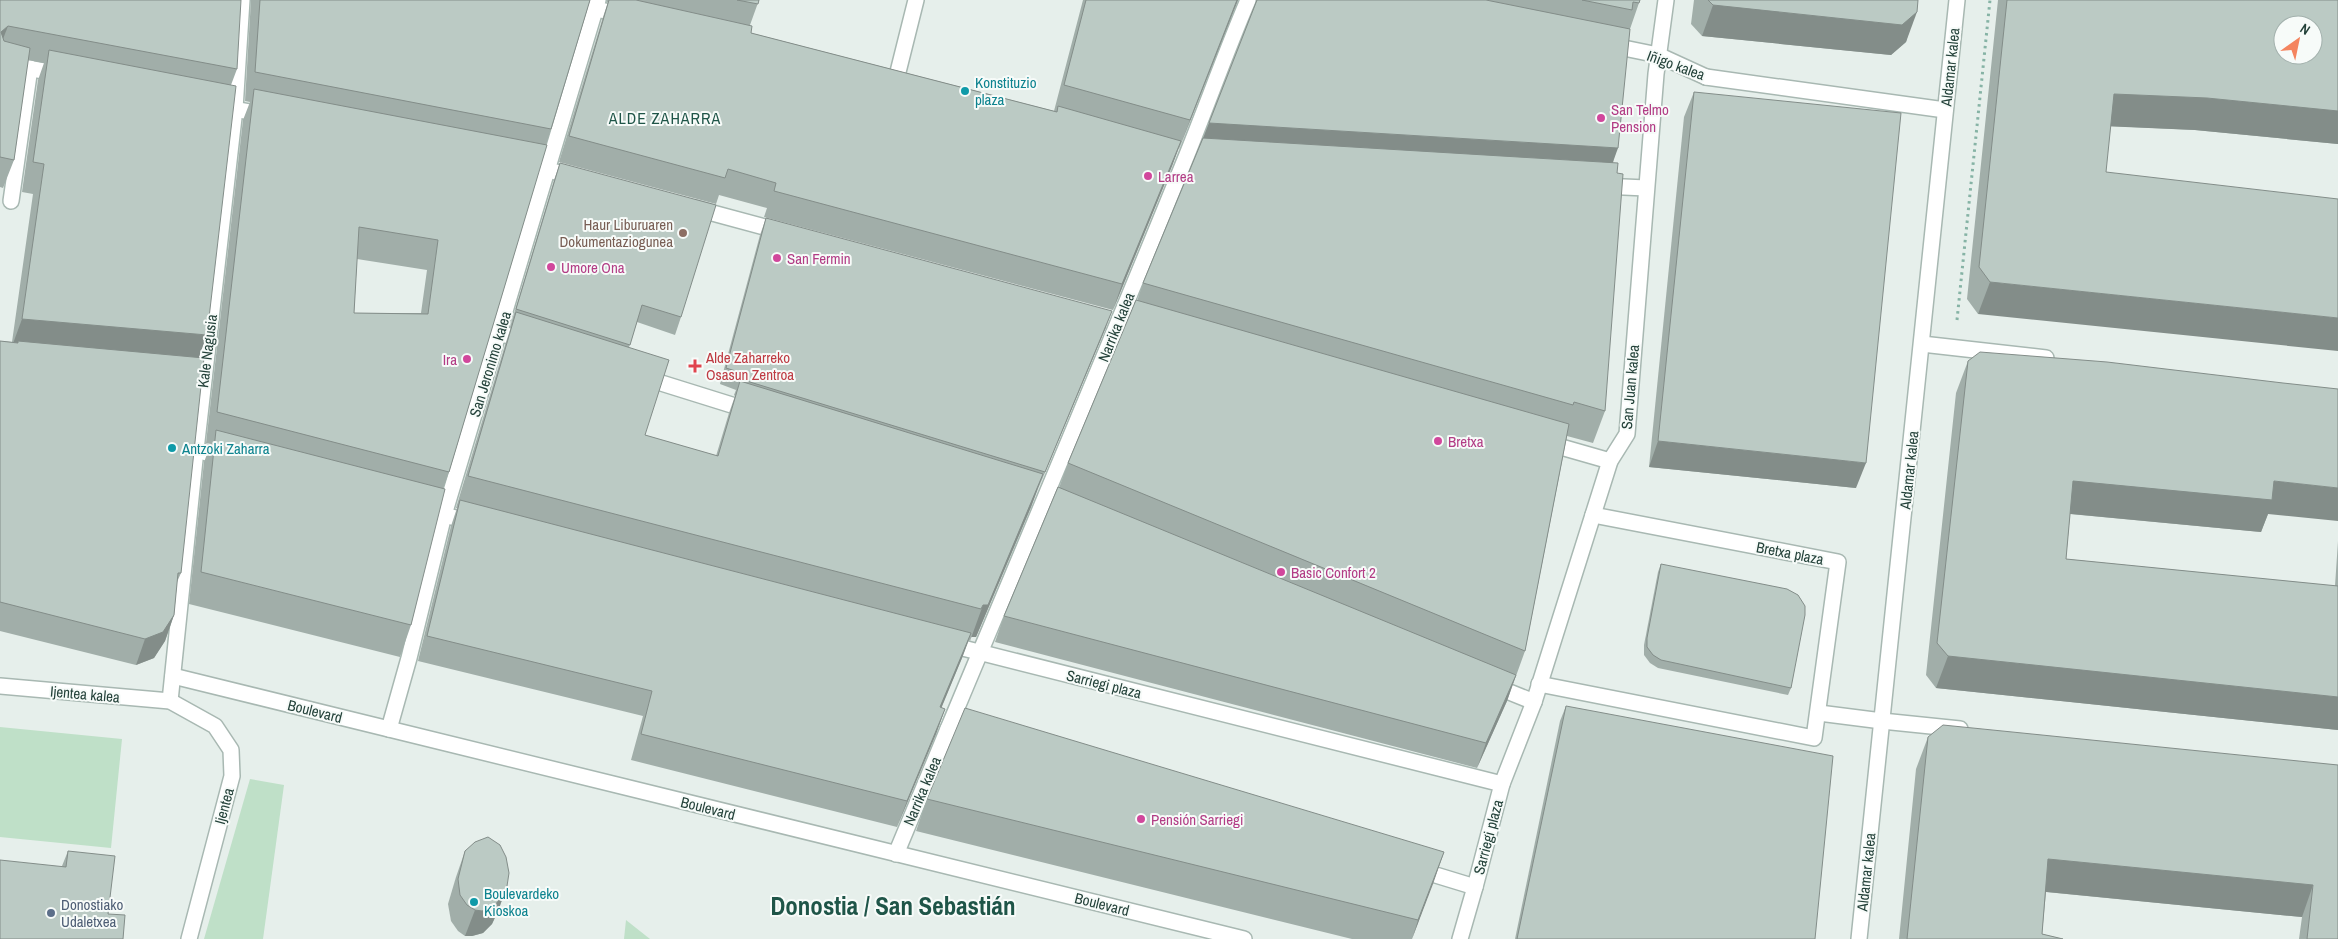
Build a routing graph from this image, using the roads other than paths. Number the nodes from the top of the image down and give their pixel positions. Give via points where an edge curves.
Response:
1 (242, 0) edge
2 (916, 0) edge
3 (1248, 0) edge
4 (1666, 0) edge
5 (1957, 0) edge
6 (597, 4) edge
7 (642, 19) edge
8 (1591, 42) edge
9 (1658, 55) junction
10 (0, 63) edge
11 (30, 68) junction
12 (877, 75) edge
13 (79, 78) edge
14 (896, 80) junction
15 (914, 85) edge
16 (196, 102) edge
17 (235, 109) junction
18 (1946, 110) junction
19 (284, 118) edge
20 (1166, 155) edge
21 (1185, 160) junction
22 (509, 161) edge
23 (1204, 161) edge
24 (549, 169) junction
25 (587, 179) edge
26 (1586, 185) edge
27 (1646, 188) junction
28 (11, 201) dead end
29 (684, 205) edge
30 (799, 236) edge
31 (1113, 320) junction
32 (1137, 327) edge
33 (499, 333) junction
34 (1922, 344) junction
35 (537, 345) edge
36 (2062, 360) edge
37 (188, 373) edge
38 (632, 374) edge
39 (205, 375) junction
40 (764, 414) edge
41 (1534, 440) edge
42 (196, 450) junction
43 (1610, 461) junction
44 (244, 463) edge
45 (1027, 496) edge
46 (1050, 503) junction
47 (406, 505) edge
48 (444, 515) junction
49 (1593, 515) junction
50 (482, 525) edge
51 (932, 641) edge
52 (980, 653) junction
53 (173, 676) junction
54 (1478, 679) edge
55 (1539, 684) junction
56 (0, 686) edge
57 (170, 701) junction
58 (1534, 702) junction
59 (1819, 713) junction
60 (1882, 721) junction
61 (389, 729) junction
62 (948, 729) junction
63 (1971, 730) edge
64 (987, 740) edge
65 (1502, 784) junction
66 (896, 854) junction
67 (1398, 864) edge
68 (1475, 887) junction
69 (189, 939) edge
70 (1244, 939) edge
71 (1460, 939) edge
72 (1859, 939) edge

1 - 17 street, Kale Nagusia
2 - 14 street
3 - 21 street, Narrika kalea
4 - 9 street, San Juan kalea
5 - 18 street, Aldamar kalea
6 - 7 street
6 - 24 street, San Jeronimo kalea
8 - 9 street, Iñigo kalea
9 - 18 street, Iñigo kalea via 1706,77
9 - 27 street, San Juan kalea
10 - 11 street
11 - 13 street
11 - 28 street
12 - 14 street
14 - 15 street
16 - 17 street
17 - 19 street
17 - 39 street, Kale Nagusia
18 - 34 street, Aldamar kalea
20 - 21 street
21 - 23 street
21 - 31 street, Narrika kalea
22 - 24 street
24 - 25 street
24 - 33 street, San Jeronimo kalea
26 - 27 street
27 - 43 street, San Juan kalea via 1627,434
29 - 30 street
31 - 32 street
31 - 46 street, Narrika kalea
33 - 35 street
33 - 48 street, San Jeronimo kalea
34 - 36 street
34 - 60 street, Aldamar kalea
37 - 39 street
38 - 40 street
39 - 42 street, Kale Nagusia
41 - 43 street
42 - 44 street
42 - 53 street, Kale Nagusia
43 - 49 street, San Juan kalea
45 - 46 street
46 - 52 street, Narrika kalea
47 - 48 street
48 - 50 street
48 - 61 street, San Jeronimo kalea
49 - 55 street, San Juan kalea
49 - 59 street, Bretxa plaza via 1838,562
51 - 52 street, Sarriegi plaza
52 - 62 street
52 - 65 street, Sarriegi plaza
53 - 57 street, Kale Nagusia
53 - 61 street, Boulevard
54 - 58 street
55 - 58 street, San Juan kalea
55 - 59 street, Bretxa plaza via 1814,738
56 - 57 street, Ijentea kalea
57 - 69 street, Ijentea via 215,726 231,750 232,776
58 - 65 street, San Juan kalea
59 - 60 street
60 - 63 street
60 - 72 street, Aldamar kalea
61 - 66 street, Boulevard
62 - 64 street
62 - 66 street, Narrika kalea
65 - 68 street, Sarriegi plaza
66 - 70 street, Boulevard
67 - 68 street, Sarriegi plaza
68 - 71 street

